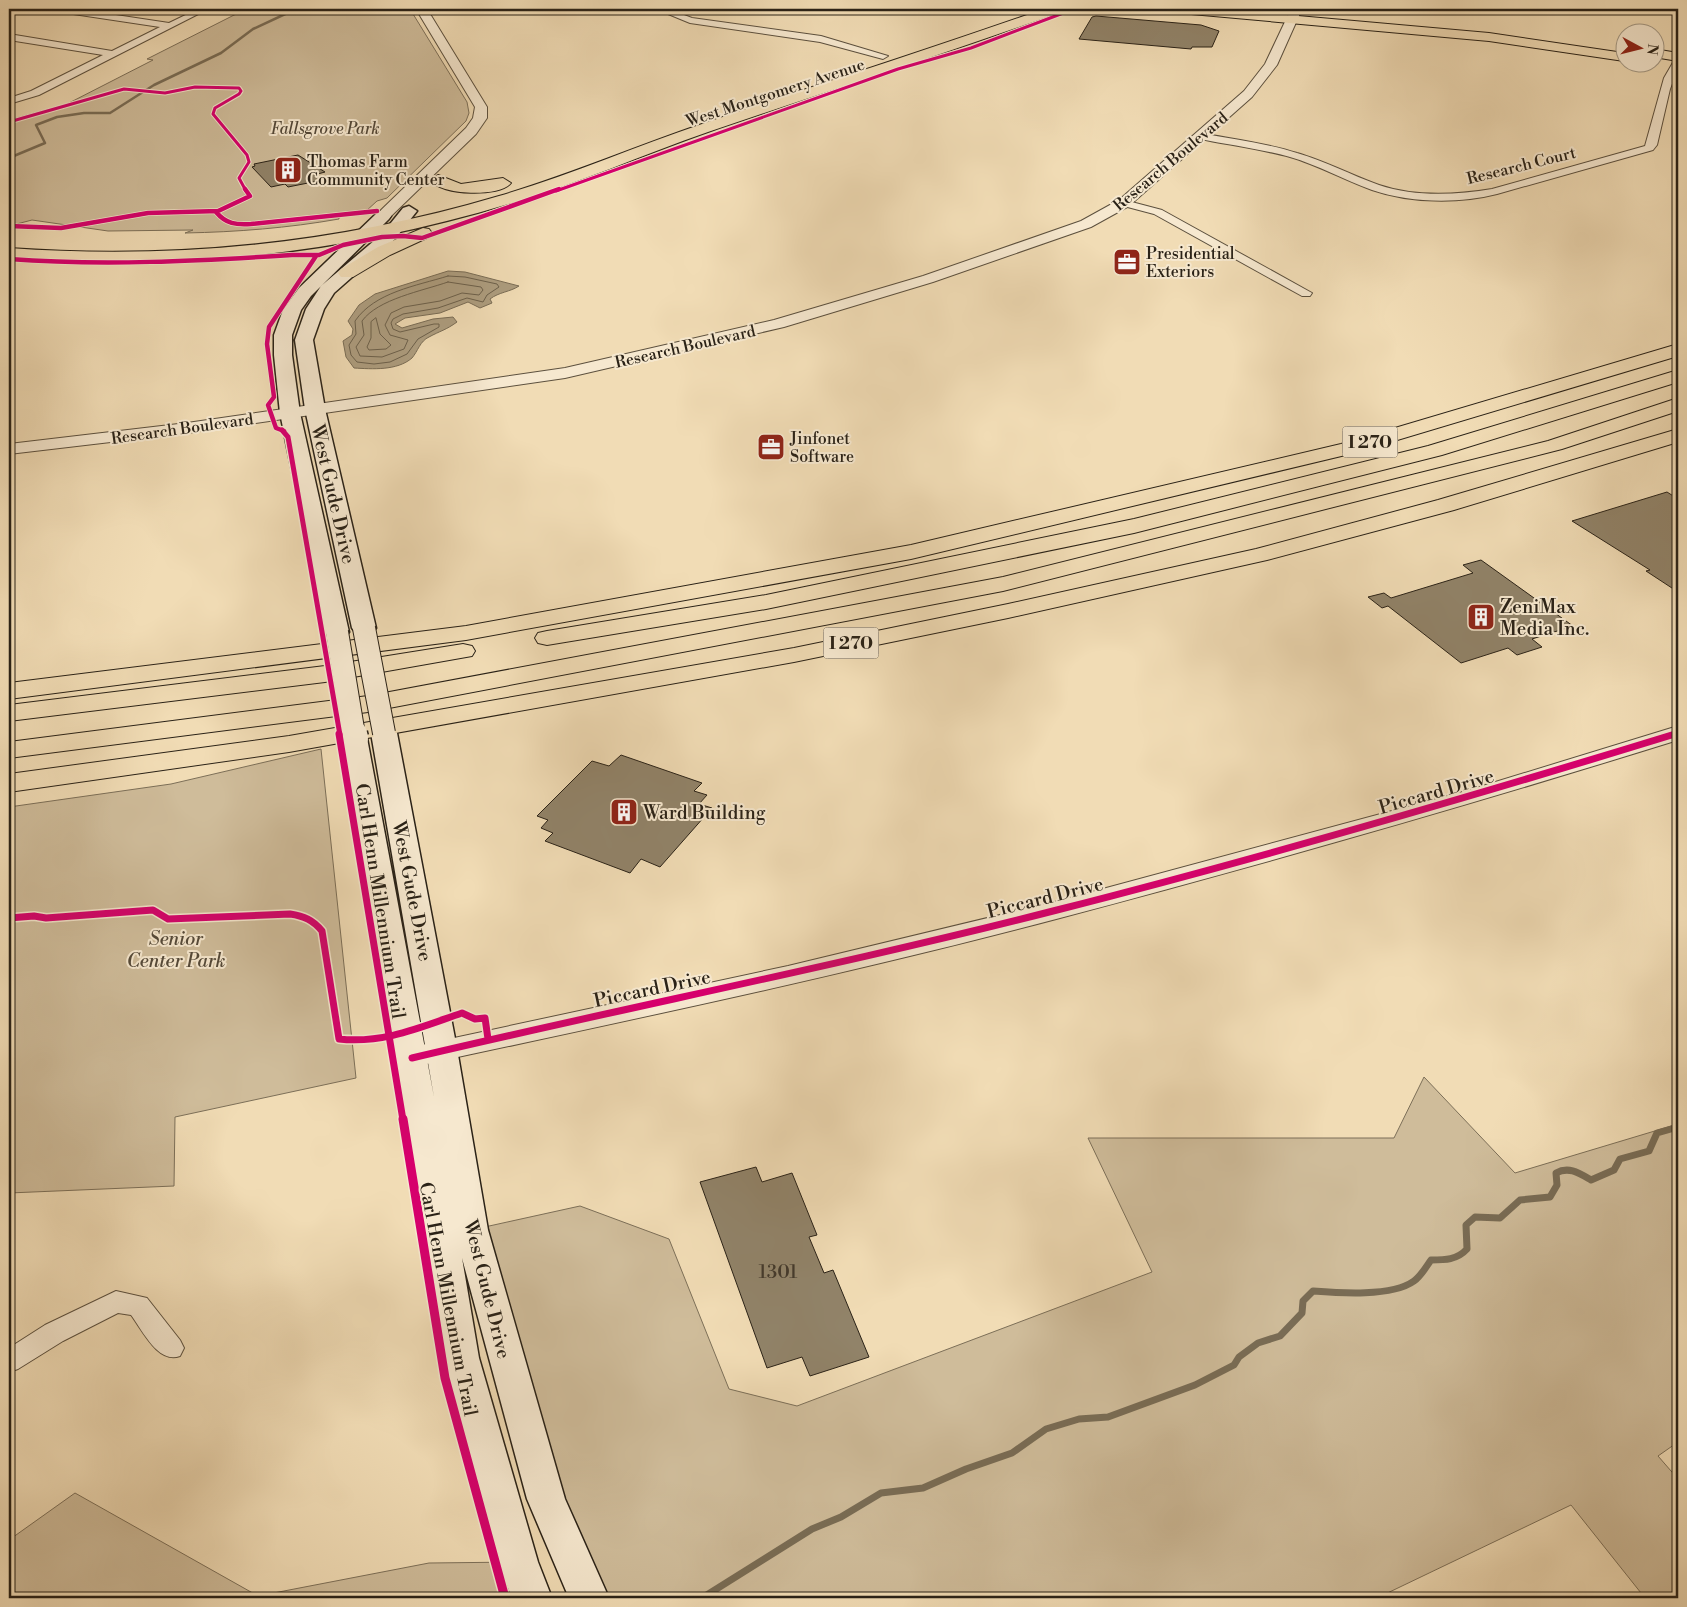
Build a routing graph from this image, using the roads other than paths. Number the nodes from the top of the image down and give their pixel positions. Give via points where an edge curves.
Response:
1 (60, 9) edge
2 (204, 9) edge
3 (421, 9) edge
4 (433, 9) edge
5 (660, 9) edge
6 (1022, 9) edge
7 (1056, 9) edge
8 (1180, 9) edge
9 (1287, 12) edge
10 (170, 26) junction
11 (9, 38) edge
12 (33, 42) junction
13 (1614, 46) edge
14 (15, 49) dead end
15 (1678, 49) edge
16 (113, 54) junction
17 (882, 56) junction
18 (1614, 56) edge
19 (1664, 56) edge
20 (1677, 61) edge
21 (1664, 62) edge
22 (12, 98) edge
23 (1200, 136) junction
24 (585, 156) dead end
25 (520, 178) dead end
26 (438, 180) junction
27 (504, 192) junction
28 (418, 202) junction
29 (1124, 203) junction
30 (389, 222) junction
31 (365, 233) junction
32 (9, 238) edge
33 (9, 253) edge
34 (214, 255) junction
35 (340, 269) junction
36 (1306, 293) dead end
37 (1678, 350) edge
38 (1678, 376) edge
39 (1596, 403) junction
40 (1678, 404) edge
41 (315, 409) junction
42 (290, 413) junction
43 (1678, 435) edge
44 (9, 450) edge
45 (1223, 479) junction
46 (9, 691) edge
47 (9, 714) edge
48 (1678, 734) edge
49 (9, 750) edge
50 (9, 783) edge
51 (427, 1053) junction
52 (171, 1348) dead end
53 (9, 1361) edge
54 (532, 1598) edge
55 (588, 1598) edge

1 - 10 street
2 - 10 street
3 - 30 street via 482,107 480,118 470,131
4 - 26 street via 492,100 494,111
5 - 17 street via 690,20 821,39
6 - 17 main road, West Montgomery Avenue
7 - 27 main road, West Montgomery Avenue via 962,44
8 - 9 main road
9 - 13 main road via 1494,28
9 - 18 main road
9 - 23 street, Research Boulevard via 1273,23 1270,41 1278,48 1271,65 1248,94
10 - 16 street
11 - 12 street
12 - 14 street
12 - 16 street
15 - 20 street via 1674,53
16 - 22 street via 35,93
17 - 24 main road, West Montgomery Avenue
19 - 20 main road
20 - 21 main road
20 - 23 street, Research Court via 1670,73 1649,148 1471,196 1416,196 1377,188 1294,155
23 - 29 street, Research Boulevard
25 - 27 main road
26 - 27 main road via 447,187
26 - 28 street
27 - 28 main road
27 - 30 main road, West Montgomery Avenue
27 - 35 main road
28 - 30 main road
29 - 36 street via 1158,212
29 - 41 street, Research Boulevard via 1086,224 928,279 778,324 565,372
30 - 31 main road, West Gude Drive
30 - 32 main road, West Montgomery Avenue via 190,242
30 - 35 main road, West Gude Drive via 372,252
31 - 34 main road
31 - 35 main road, West Gude Drive
33 - 34 main road via 111,259
34 - 35 main road via 312,250 329,257
35 - 41 main road, West Gude Drive via 315,309 304,340
35 - 42 main road, West Gude Drive via 305,292 292,310 284,335 283,355
37 - 45 main road, I 270 via 1347,449
38 - 39 main road, I 270
39 - 45 main road
39 - 47 main road, I 270 via 1436,451 1134,526 766,602 326,674
40 - 49 main road, I 270 via 1555,445 1003,584 368,704
41 - 42 street, Research Boulevard
41 - 51 main road, West Gude Drive, bridge via 384,733
42 - 44 street, Research Boulevard
42 - 51 main road, West Gude Drive, bridge via 337,632 354,738
43 - 50 main road, I 270 via 1446,505 1259,555 1008,611 794,655 289,744
45 - 46 main road, I 270 via 911,552 466,633
48 - 51 street, Piccard Drive via 1465,798 1058,910 788,975
51 - 54 main road, West Gude Drive via 461,1358 518,1562
51 - 55 main road, West Gude Drive via 471,1230 546,1499
52 - 53 street via 138,1306 116,1302 54,1333

